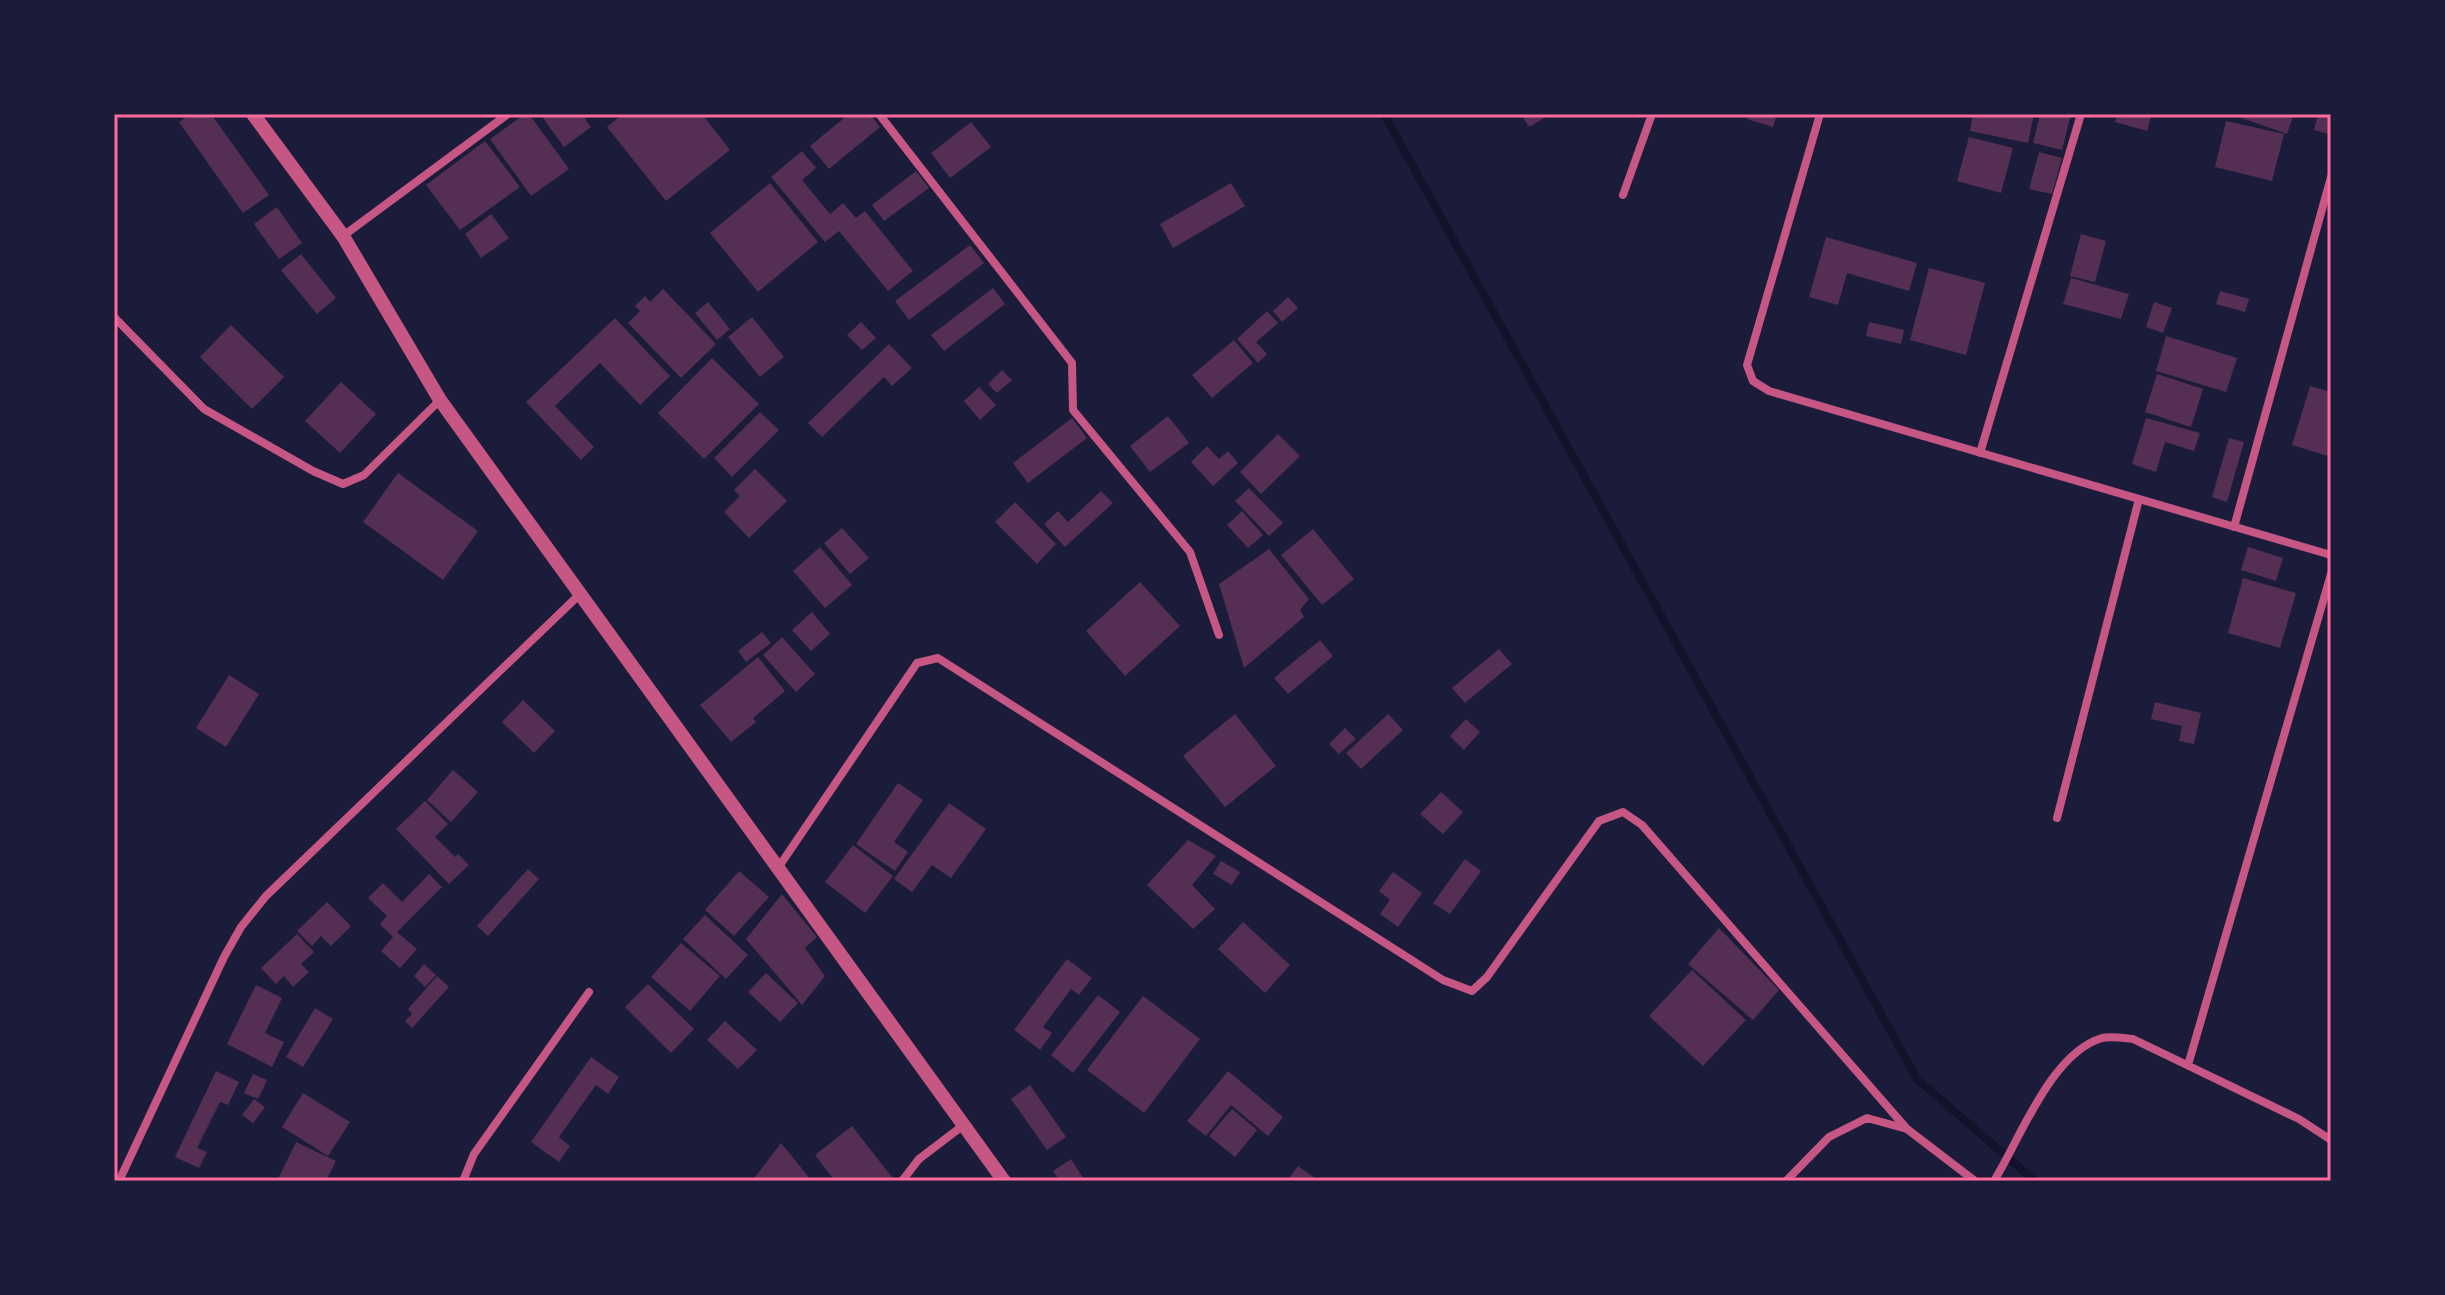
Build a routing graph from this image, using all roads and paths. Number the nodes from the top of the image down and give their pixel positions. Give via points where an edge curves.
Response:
1 (253, 114) edge
2 (508, 114) edge
3 (879, 114) edge
4 (1652, 114) edge
5 (1820, 114) edge
6 (2081, 114) edge
7 (2331, 177) edge
8 (1623, 195) dead end
9 (343, 236) junction
10 (114, 317) edge
11 (440, 400) junction
12 (1980, 453) junction
13 (2139, 499) junction
14 (2234, 527) junction
15 (2331, 555) edge
16 (2331, 574) edge
17 (580, 594) junction
18 (1219, 635) dead end
19 (2057, 818) dead end
20 (778, 868) junction
21 (589, 992) dead end
22 (2188, 1065) junction
23 (965, 1124) junction
24 (1907, 1129) junction
25 (2331, 1140) edge
26 (119, 1181) edge
27 (463, 1181) edge
28 (902, 1181) edge
29 (1004, 1181) edge
30 (1786, 1181) edge
31 (1975, 1181) edge
32 (1994, 1181) edge

1 - 9 street
2 - 9 street
3 - 18 street via 1072,363 1073,410 1190,552
4 - 8 street
5 - 12 street via 1747,365 1753,381 1769,391
6 - 12 street
7 - 14 street
9 - 11 street
10 - 11 street via 204,409 343,484 364,475
11 - 17 street
12 - 13 street
13 - 14 street
13 - 19 street
14 - 15 street
16 - 22 street
17 - 20 street
17 - 26 street via 266,896 241,927
20 - 23 street
20 - 24 street via 917,663 938,658 1443,980 1472,991 1599,821 1623,812 1642,825
21 - 27 street via 474,1154
22 - 25 street
22 - 32 street via 2133,1039 2102,1038 2080,1051 2047,1085
23 - 28 street via 919,1159
23 - 29 street
24 - 30 street via 1867,1118 1829,1137
24 - 31 street

